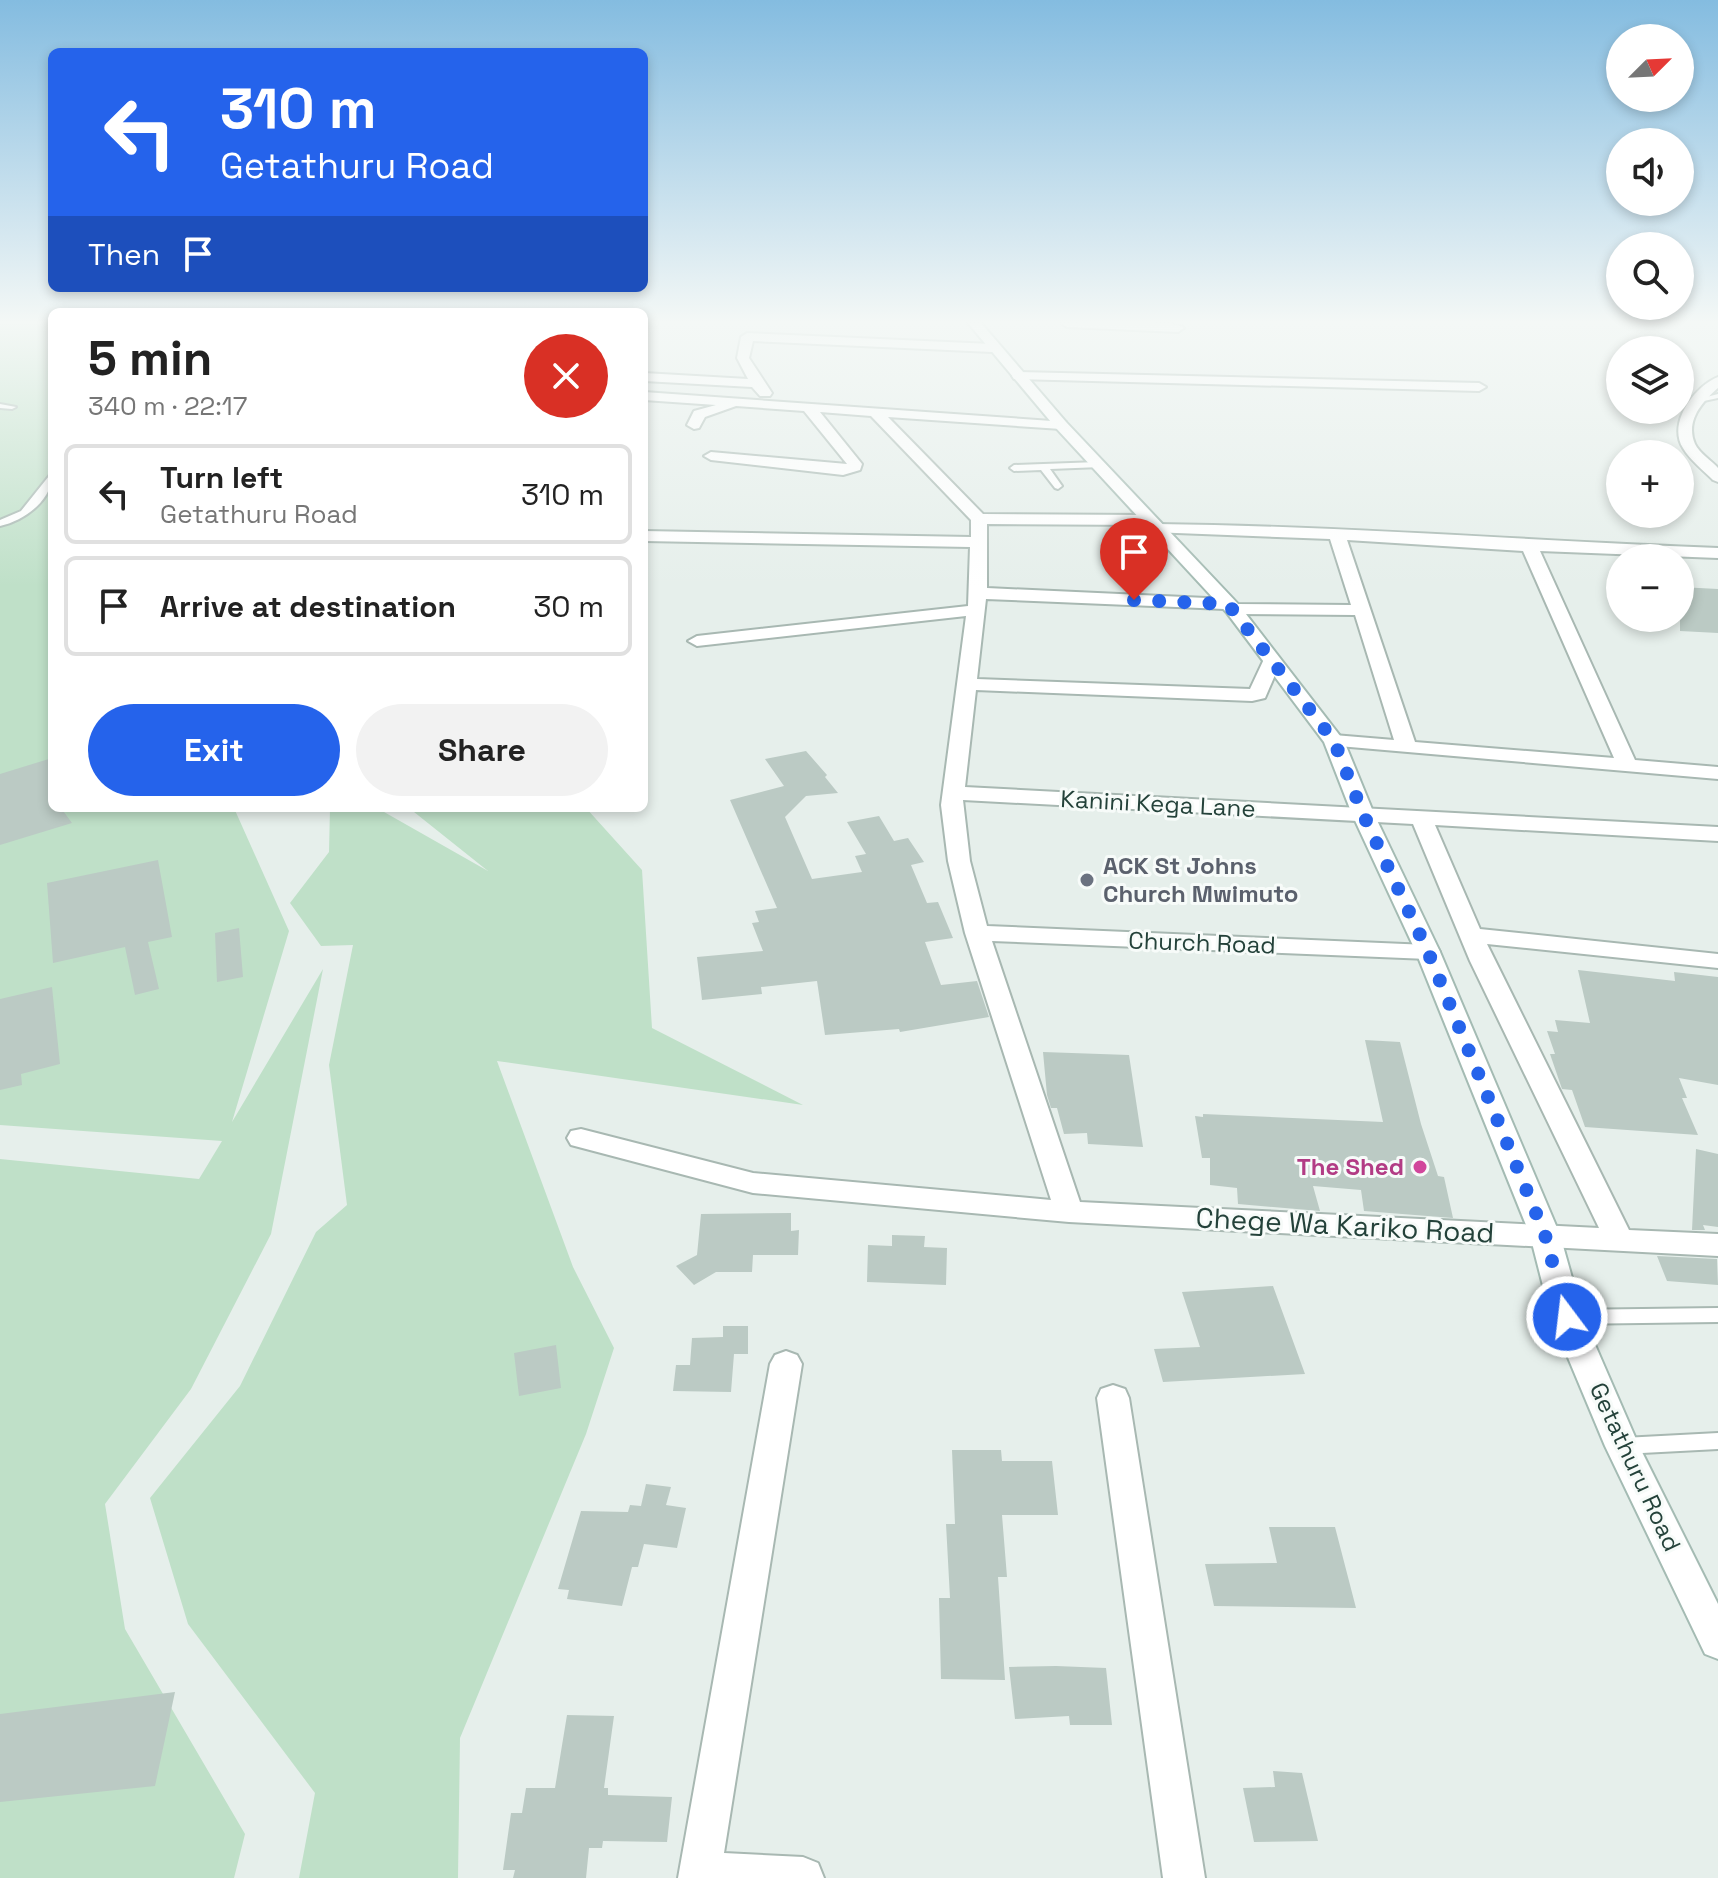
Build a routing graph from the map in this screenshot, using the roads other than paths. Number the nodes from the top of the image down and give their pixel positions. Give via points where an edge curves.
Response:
1 (707, 411) edge
2 (811, 411) edge
3 (844, 411) edge
4 (1049, 411) edge
5 (1691, 411) edge
6 (877, 414) junction
7 (694, 425) dead end
8 (1061, 425) junction
9 (711, 456) dead end
10 (1098, 465) junction
11 (1044, 467) junction
12 (1014, 468) dead end
13 (1718, 477) edge
14 (48, 483) edge
15 (1058, 486) dead end
16 (979, 519) junction
17 (0, 523) edge
18 (1152, 524) junction
19 (1337, 534) junction
20 (648, 536) edge
21 (978, 542) junction
22 (1529, 546) junction
23 (1718, 553) edge
24 (977, 602) junction
25 (1230, 607) junction
26 (1363, 610) junction
27 (697, 641) dead end
28 (1272, 661) junction
29 (967, 684) junction
30 (1334, 741) junction
31 (1406, 746) junction
32 (1627, 764) junction
33 (1718, 773) edge
34 (954, 793) junction
35 (1363, 814) junction
36 (1420, 816) junction
37 (1718, 834) edge
38 (977, 933) junction
39 (1470, 935) junction
40 (1428, 952) junction
41 (1718, 961) edge
42 (581, 1138) dead end
43 (1069, 1212) junction
44 (1545, 1235) junction
45 (1619, 1239) junction
46 (1718, 1245) edge
47 (1718, 1315) edge
48 (1567, 1317) junction
49 (786, 1364) dead end
50 (1113, 1398) dead end
51 (1718, 1441) edge
52 (1622, 1446) junction
53 (1715, 1629) edge
54 (699, 1875) edge
55 (803, 1878) edge
56 (1184, 1878) edge

1 - 7 street
2 - 9 street via 855,467
3 - 6 street
4 - 8 street, Getathuru Road
5 - 13 street via 1686,418 1688,445
6 - 8 street
6 - 16 street
8 - 10 street, Getathuru Road
10 - 11 lane
10 - 18 street, Getathuru Road
11 - 12 lane
11 - 15 lane
14 - 17 lane via 22,516
16 - 18 street
16 - 21 street
18 - 19 street
18 - 25 street, Getathuru Road
19 - 22 street
19 - 26 street
20 - 21 street
21 - 24 street
22 - 23 street
22 - 32 street
24 - 25 street
24 - 27 street
24 - 29 street
25 - 26 street
25 - 28 street, Getathuru Road
26 - 31 street
28 - 29 street via 1258,694 1252,695
28 - 30 street, Getathuru Road
29 - 34 street
30 - 31 street
30 - 35 street, Getathuru Road
31 - 32 street
32 - 33 street
34 - 35 street, Kanini Kega Lane
34 - 38 street via 959,861
35 - 36 street, Kanini Kega Lane
35 - 40 street, Getathuru Road
36 - 37 street, Kanini Kega Lane
36 - 39 street
38 - 40 street, Church Road
38 - 43 street
39 - 41 street
39 - 45 street
40 - 44 street, Getathuru Road
42 - 43 street, Chege Wa Kariko Road via 753,1183
43 - 44 street, Chege Wa Kariko Road
44 - 45 street, Chege Wa Kariko Road
44 - 48 street, Getathuru Road
45 - 46 street, Chege Wa Kariko Road
47 - 48 lane
48 - 52 street, Getathuru Road
49 - 54 street
50 - 56 street
51 - 52 lane
52 - 53 street, Getathuru Road
54 - 55 street

